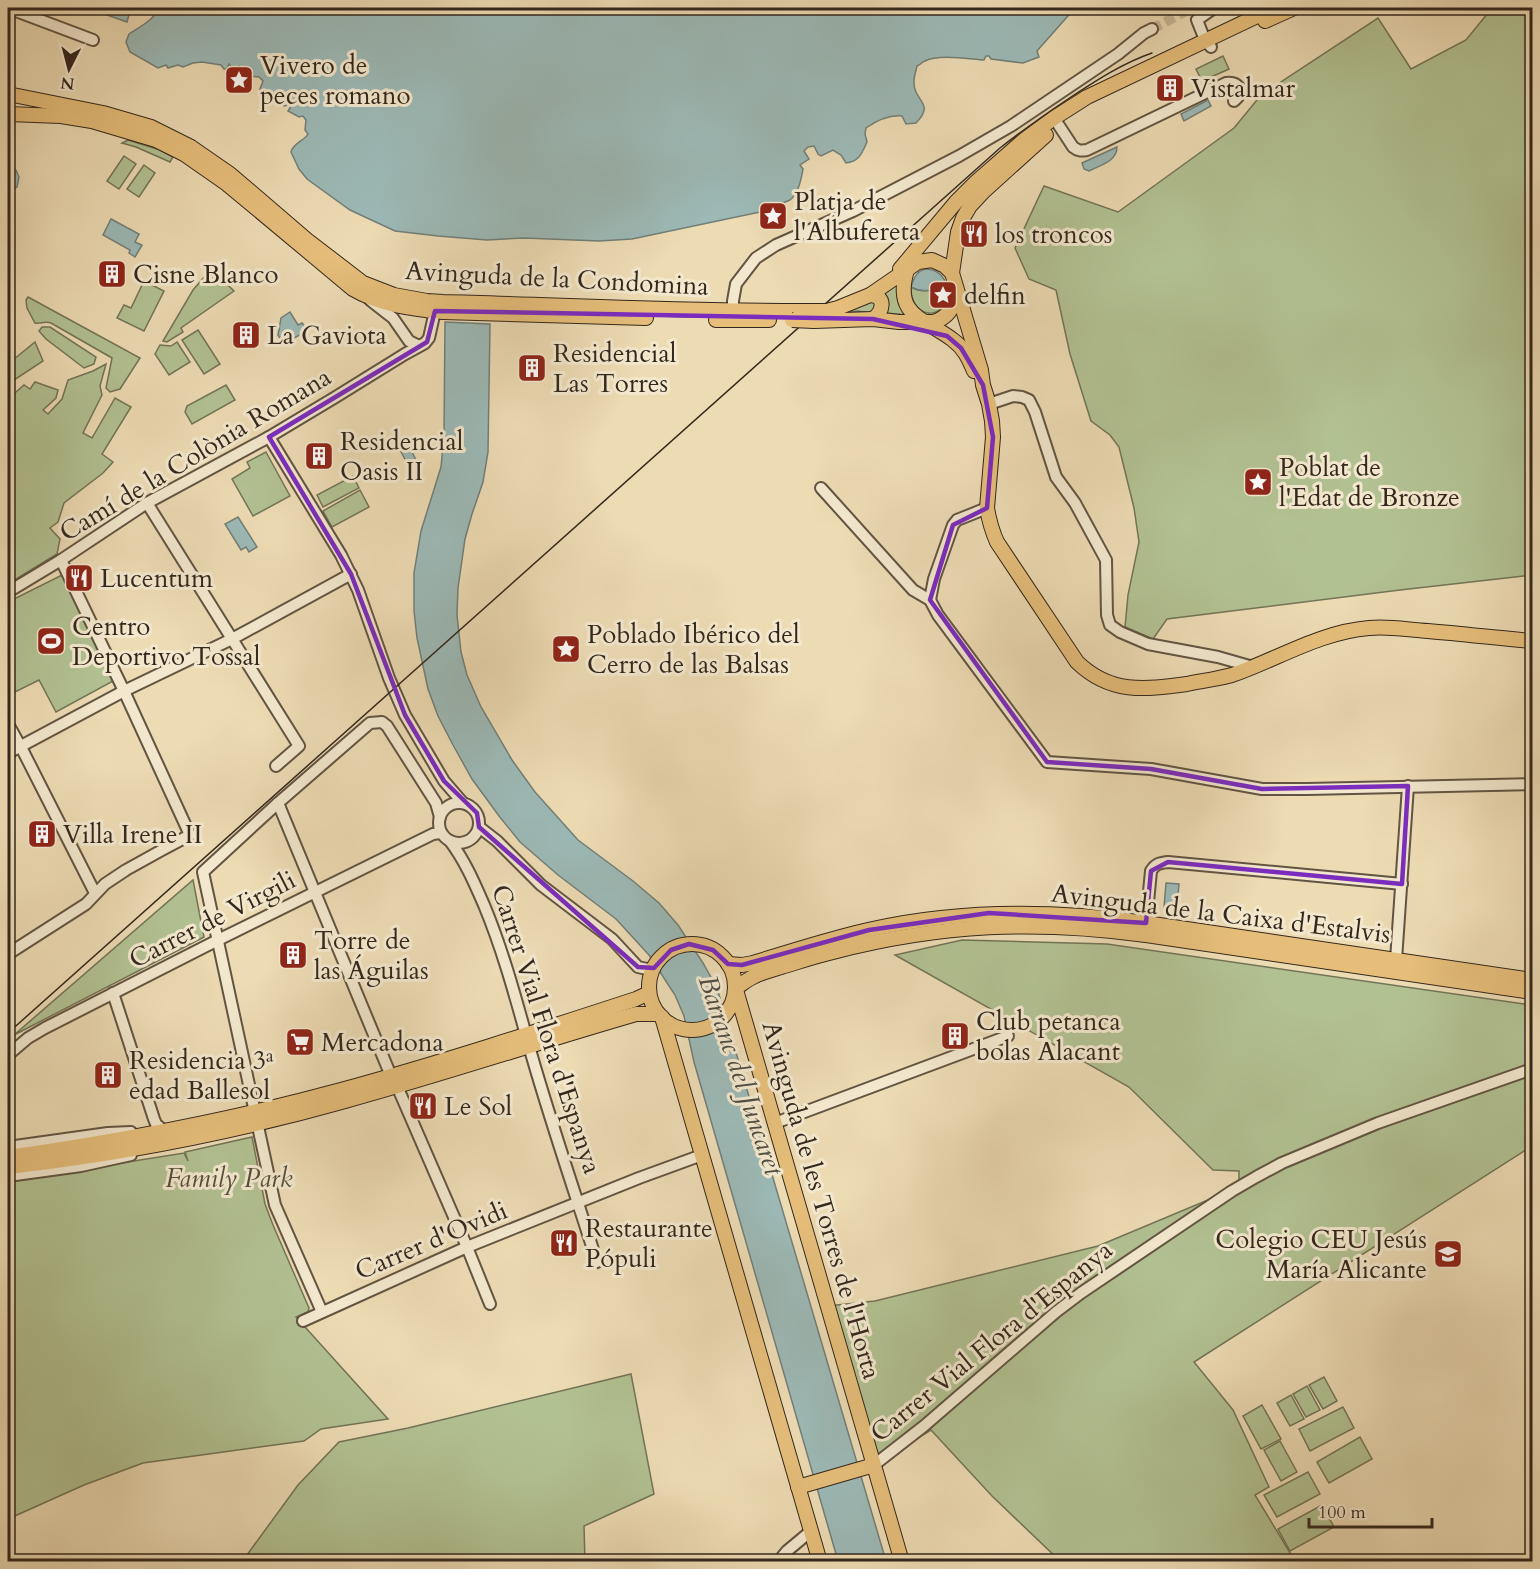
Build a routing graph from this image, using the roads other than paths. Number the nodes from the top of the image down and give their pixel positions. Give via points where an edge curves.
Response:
1 (8, 8) edge
2 (1214, 8) edge
3 (1274, 8) edge
4 (1294, 8) edge
5 (1152, 28) tunnel mouth
6 (93, 40) dead end
7 (1208, 44) junction
8 (8, 94) edge
9 (1234, 100) dead end
10 (8, 114) edge
11 (1056, 122) junction
12 (918, 247) junction
13 (908, 269) junction
14 (952, 273) junction
15 (889, 282) junction
16 (956, 288) junction
17 (362, 295) junction
18 (870, 295) junction
19 (437, 306) junction
20 (796, 315) junction
21 (736, 316) junction
22 (873, 320) junction
23 (924, 321) junction
24 (899, 322) junction
25 (947, 336) junction
26 (414, 344) junction
27 (983, 385) junction
28 (988, 404) junction
29 (269, 437) junction
30 (821, 488) dead end
31 (147, 503) junction
32 (987, 508) junction
33 (61, 560) junction
34 (351, 574) junction
35 (8, 592) edge
36 (930, 600) junction
37 (232, 639) junction
38 (1533, 641) edge
39 (1253, 667) junction
40 (124, 691) junction
41 (8, 724) edge
42 (20, 746) junction
43 (8, 753) edge
44 (276, 766) dead end
45 (444, 781) junction
46 (1533, 784) edge
47 (1408, 786) junction
48 (278, 803) junction
49 (463, 803) junction
50 (447, 807) junction
51 (440, 817) junction
52 (479, 827) junction
53 (445, 837) junction
54 (1402, 884) junction
55 (314, 892) junction
56 (95, 893) junction
57 (1146, 923) junction
58 (218, 940) junction
59 (8, 954) edge
60 (1396, 960) junction
61 (728, 964) junction
62 (654, 968) junction
63 (1533, 980) edge
64 (736, 989) junction
65 (1533, 992) edge
66 (113, 993) junction
67 (649, 993) junction
68 (660, 1016) junction
69 (1008, 1036) dead end
70 (528, 1040) junction
71 (8, 1055) edge
72 (1533, 1069) edge
73 (394, 1081) junction
74 (256, 1117) junction
75 (775, 1123) junction
76 (163, 1137) junction
77 (8, 1147) edge
78 (702, 1155) junction
79 (8, 1157) edge
80 (8, 1167) edge
81 (8, 1176) edge
82 (578, 1202) junction
83 (467, 1247) junction
84 (597, 1262) dead end
85 (489, 1304) dead end
86 (322, 1312) junction
87 (303, 1321) dead end
88 (867, 1467) junction
89 (798, 1487) junction
90 (811, 1531) junction
91 (902, 1561) edge
92 (778, 1562) edge
93 (820, 1562) edge

1 - 6 street
2 - 7 street via 1197,20
3 - 7 main road
4 - 7 main road
5 - 21 street via 1011,126 853,212 776,245 756,258 736,284
7 - 11 main road
8 - 19 main road, Avinguda de la Condomina via 151,127 191,147 230,174 363,283
9 - 11 street via 1240,90 1232,82 1226,83 1082,151 1073,147
10 - 17 main road, Avinguda de la Condomina via 92,121 156,140 184,154 227,184
11 - 12 main road via 1024,140 976,182
11 - 14 main road via 970,206 958,232
12 - 13 main road
12 - 15 main road
13 - 14 main road via 918,262 932,260
13 - 15 main road, Avinguda de la Condomina
13 - 23 main road via 904,299 915,316
14 - 16 main road
15 - 18 main road, Avinguda de la Condomina
16 - 23 main road via 946,315 933,322
16 - 27 main road
17 - 19 main road, Avinguda de la Condomina via 386,303
17 - 26 street via 393,318
18 - 20 main road, Avinguda de la Condomina, bridge via 838,308
18 - 22 main road via 882,304
19 - 21 main road, Avinguda de la Condomina via 623,307
19 - 26 street via 429,338 425,343
20 - 21 main road, Avinguda de la Condomina
20 - 22 main road, Avinguda de la Condomina, bridge via 814,321
22 - 24 main road, Avinguda de la Condomina
23 - 24 main road, Avinguda de la Condomina
23 - 25 main road
24 - 25 main road, Avinguda de la Condomina
25 - 27 main road via 961,348
26 - 29 street, Camí de la Colònia Romana via 405,354
27 - 28 main road
28 - 32 main road via 993,437
28 - 39 street via 1013,396 1029,400 1056,477 1106,560 1110,625 1148,644
29 - 31 street, Camí de la Colònia Romana
29 - 34 street
30 - 36 street via 913,590
31 - 33 street, Camí de la Colònia Romana
31 - 37 street
32 - 36 street via 952,525
32 - 39 main road via 998,542 1065,645 1088,672 1111,684 1153,688 1208,680
33 - 35 street, Camí de la Colònia Romana
33 - 40 street
34 - 37 street
34 - 45 street via 405,715
36 - 47 street via 1047,762 1151,769 1262,789
37 - 40 street
37 - 44 street via 299,746
38 - 39 main road via 1370,628 1322,638
40 - 42 street
40 - 56 street via 190,835 126,870
41 - 42 street
42 - 43 street
42 - 56 street
45 - 49 street
45 - 50 street
46 - 47 street
47 - 54 street
48 - 51 street via 370,723 382,722 436,803
48 - 55 street
48 - 58 street via 203,872
49 - 50 street
49 - 52 street via 477,813
50 - 51 street
51 - 53 street
52 - 53 street via 469,841 456,843
52 - 62 street via 541,885 612,939 638,967
53 - 55 street, Carrer de Virgili via 432,834
53 - 70 street, Carrer Vial Flora d'Espanya via 469,871 493,926
54 - 57 street via 1159,863 1150,872
54 - 60 street
55 - 58 street, Carrer de Virgili
55 - 73 street
56 - 59 street via 86,904
57 - 60 main road, Avinguda de la Caixa d'Estalvis
57 - 61 main road, Avinguda de la Caixa d'Estalvis via 1099,916 989,913 869,930 753,963
58 - 66 street, Carrer de Virgili
58 - 74 street
60 - 63 main road, Avinguda de la Caixa d'Estalvis
61 - 62 main road via 719,954 689,944 671,950
61 - 64 main road
62 - 67 main road
64 - 65 main road, Avinguda de la Caixa d'Estalvis via 757,975 872,942 989,926 1052,926 1146,934
64 - 68 main road via 730,1009 706,1029 681,1029
64 - 75 main road, Avinguda de les Torres de l'Horta
66 - 71 street, Carrer de Virgili via 28,1038
66 - 76 street
67 - 68 main road
67 - 70 main road
68 - 70 main road via 636,1014
68 - 78 main road
69 - 75 street
70 - 73 main road
70 - 82 street, Carrer Vial Flora d'Espanya
72 - 88 street, Carrer Vial Flora d'Espanya via 1370,1126 1256,1177 1081,1293 910,1438
73 - 74 main road via 340,1090
73 - 83 street
74 - 76 main road
74 - 86 street via 275,1205
75 - 88 main road, Avinguda de les Torres de l'Horta
76 - 77 street via 108,1133
76 - 79 main road
76 - 80 main road via 45,1163
76 - 81 street via 110,1160
78 - 82 street, Carrer Vial Flora d'Espanya
78 - 89 main road
82 - 83 street, Carrer d'Ovidi
82 - 84 street, Carrer Vial Flora d'Espanya
83 - 85 street
83 - 86 street, Carrer d'Ovidi
86 - 87 street, Carrer d'Ovidi
88 - 89 main road, Carrer Vial Flora d'Espanya
88 - 91 main road, Avinguda de les Torres de l'Horta
89 - 90 main road
90 - 92 street
90 - 93 main road

